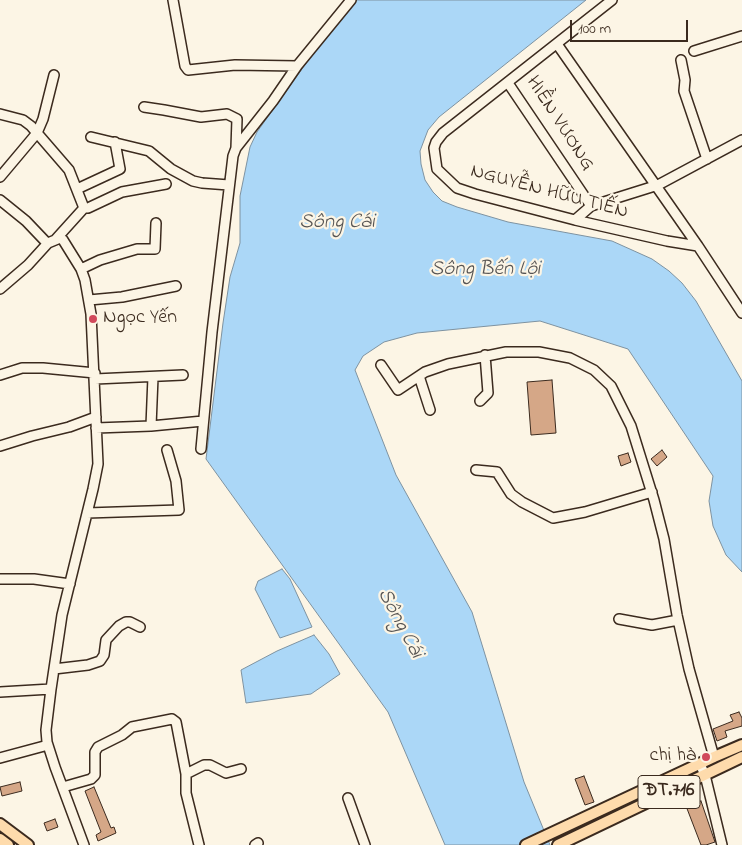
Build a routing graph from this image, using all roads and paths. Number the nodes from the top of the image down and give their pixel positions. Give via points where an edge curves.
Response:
1 (173, 0) edge
2 (351, 0) edge
3 (612, 0) edge
4 (742, 36) edge
5 (558, 44) junction
6 (694, 51) dead end
7 (681, 60) dead end
8 (297, 66) junction
9 (54, 76) dead end
10 (508, 83) junction
11 (144, 108) dead end
12 (0, 114) edge
13 (37, 133) junction
14 (91, 137) dead end
15 (742, 140) edge
16 (115, 142) junction
17 (236, 148) junction
18 (707, 159) junction
19 (0, 177) edge
20 (166, 184) dead end
21 (229, 185) junction
22 (658, 185) junction
23 (77, 189) junction
24 (0, 200) edge
25 (591, 206) junction
26 (84, 208) junction
27 (575, 220) junction
28 (156, 223) dead end
29 (52, 241) junction
30 (698, 246) junction
31 (81, 269) junction
32 (176, 286) dead end
33 (0, 289) edge
34 (89, 300) junction
35 (742, 313) edge
36 (485, 356) junction
37 (381, 365) dead end
38 (183, 375) dead end
39 (0, 376) edge
40 (95, 376) junction
41 (153, 376) junction
42 (419, 376) junction
43 (480, 401) dead end
44 (430, 410) dead end
45 (96, 417) junction
46 (203, 420) junction
47 (151, 426) junction
48 (96, 428) junction
49 (0, 446) edge
50 (201, 449) dead end
51 (168, 450) dead end
52 (476, 470) dead end
53 (652, 492) junction
54 (87, 513) junction
55 (0, 579) edge
56 (70, 584) junction
57 (619, 619) dead end
58 (678, 620) junction
59 (140, 627) dead end
60 (54, 669) junction
61 (51, 689) junction
62 (0, 692) edge
63 (48, 745) junction
64 (742, 745) edge
65 (714, 757) junction
66 (742, 757) edge
67 (0, 758) edge
68 (700, 764) junction
69 (241, 769) dead end
70 (186, 774) junction
71 (705, 774) junction
72 (62, 787) junction
73 (348, 798) dead end
74 (0, 824) edge
75 (0, 839) edge
76 (8, 845) edge
77 (28, 845) edge
78 (84, 845) edge
79 (199, 845) edge
80 (365, 845) edge
81 (526, 845) edge
82 (558, 845) edge
83 (722, 845) edge

1 - 8 street via 188,70 235,65
2 - 8 street
3 - 5 street, HIỀN VƯƠNG
4 - 6 street
5 - 10 street, HIỀN VƯƠNG
5 - 22 street
7 - 18 street via 684,91
8 - 17 street
9 - 13 street
10 - 25 street, HIỀN VƯƠNG
10 - 27 street, NGUYỄN HỮU TIẾN via 436,142 437,169 457,188
11 - 17 street via 195,117 227,114 234,117 238,124
12 - 13 street via 27,122
13 - 19 street
13 - 23 street via 69,170
14 - 16 street
15 - 18 street
16 - 21 street via 149,151 170,169 193,181
16 - 23 street via 120,169
17 - 21 street
18 - 22 street
20 - 26 street via 122,192
21 - 46 street
22 - 25 street
22 - 30 street
23 - 26 street
24 - 29 street via 44,240
25 - 27 street
26 - 29 street
27 - 30 street, NGUYỄN HỮU TIẾN
28 - 31 street via 155,249 137,249
29 - 31 street via 63,240
29 - 33 street
30 - 35 street
31 - 34 street
32 - 34 street
34 - 40 street
36 - 42 street via 431,369
36 - 43 street via 488,393
36 - 53 street via 513,351 548,353 570,358 594,370 614,390 632,426
37 - 42 street via 398,390
38 - 41 street
39 - 40 street via 22,368
40 - 41 street
40 - 45 street
41 - 47 street
42 - 44 street
45 - 48 street
45 - 49 street
46 - 47 street
46 - 50 street
47 - 48 street
48 - 54 street via 98,464
51 - 54 street via 179,510
52 - 53 street via 497,472 511,494 553,518
53 - 58 street via 664,538
54 - 56 street
55 - 56 street
56 - 60 street
57 - 58 street via 652,624
58 - 65 street
59 - 60 street via 130,622 119,626 106,640 100,661
60 - 61 street
61 - 62 street
61 - 63 street via 46,730
63 - 67 street
63 - 72 street
64 - 65 main road, ĐT.716
65 - 68 main road, ĐT.716
66 - 71 main road, ĐT.716
68 - 71 street
68 - 81 main road, ĐT.716
69 - 70 street via 226,773 204,765
70 - 72 street via 176,722 172,719 132,727 98,748 95,752 95,775
70 - 79 street via 186,792
71 - 82 main road, ĐT.716
71 - 83 street
72 - 78 street
73 - 80 street
74 - 77 main road
75 - 76 main road

